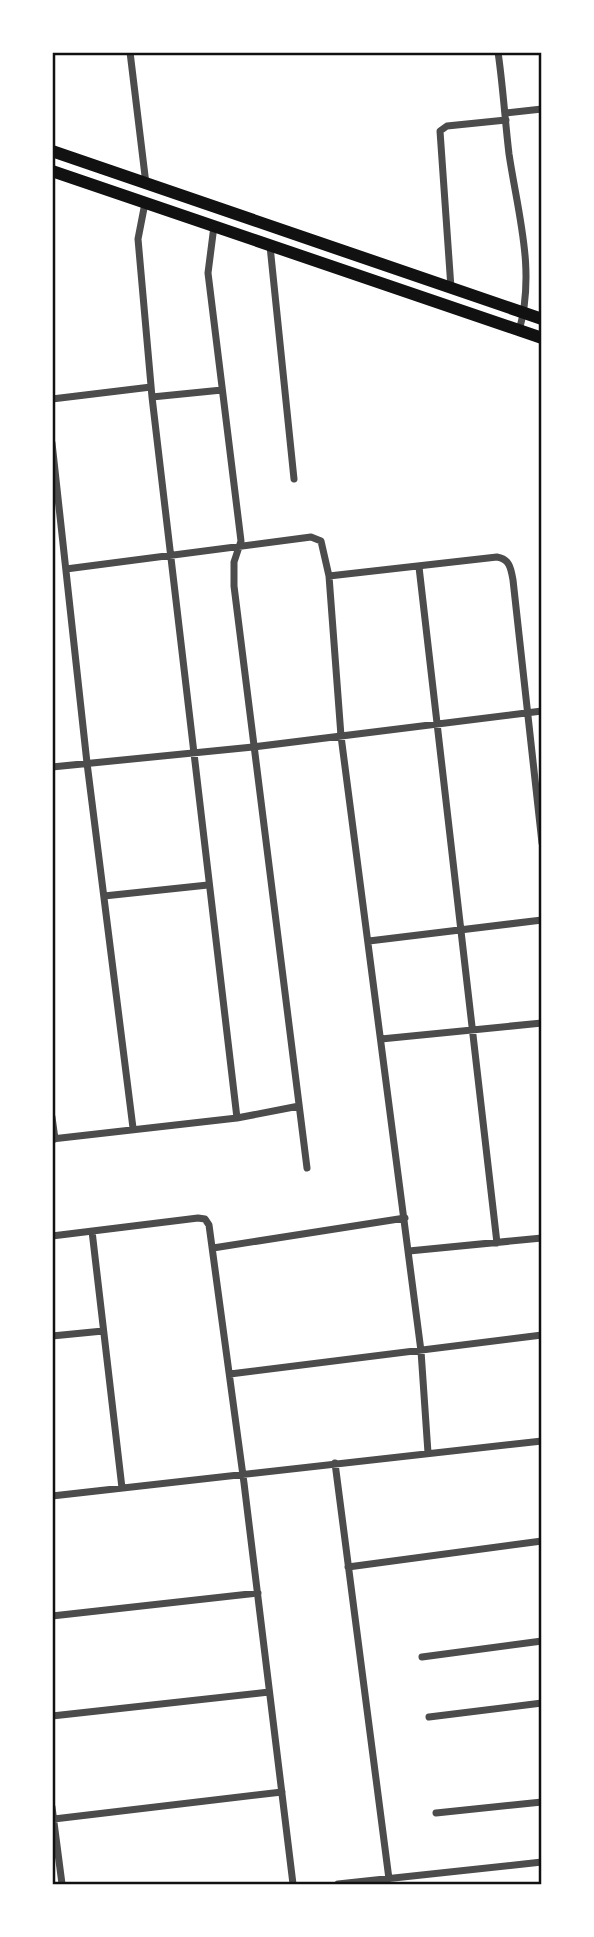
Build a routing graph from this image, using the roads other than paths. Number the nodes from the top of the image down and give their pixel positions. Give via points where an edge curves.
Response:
1 (130, 52) edge
2 (498, 52) edge
3 (541, 109) edge
4 (506, 117) junction
5 (52, 151) edge
6 (52, 171) edge
7 (146, 185) junction
8 (145, 203) junction
9 (214, 226) junction
10 (270, 245) junction
11 (451, 288) junction
12 (524, 313) junction
13 (541, 318) edge
14 (519, 331) junction
15 (541, 338) edge
16 (151, 387) junction
17 (222, 390) junction
18 (152, 397) junction
19 (52, 399) edge
20 (52, 443) edge
21 (294, 479) dead end
22 (240, 545) junction
23 (170, 555) junction
24 (419, 567) junction
25 (66, 569) junction
26 (329, 576) junction
27 (541, 711) edge
28 (526, 713) junction
29 (436, 726) junction
30 (341, 736) junction
31 (253, 747) junction
32 (192, 753) junction
33 (87, 763) junction
34 (52, 767) edge
35 (541, 843) edge
36 (208, 885) junction
37 (104, 896) junction
38 (541, 920) edge
39 (461, 931) junction
40 (369, 941) junction
41 (541, 1023) edge
42 (474, 1030) junction
43 (381, 1039) junction
44 (299, 1106) junction
45 (52, 1118) edge
46 (237, 1118) junction
47 (133, 1128) junction
48 (54, 1139) edge
49 (307, 1168) dead end
50 (405, 1218) junction
51 (92, 1231) junction
52 (52, 1236) edge
53 (541, 1238) edge
54 (498, 1243) junction
55 (213, 1248) junction
56 (409, 1251) junction
57 (103, 1331) junction
58 (541, 1335) edge
59 (52, 1336) edge
60 (421, 1351) junction
61 (230, 1374) junction
62 (541, 1441) edge
63 (428, 1453) junction
64 (335, 1463) junction
65 (243, 1474) junction
66 (122, 1488) junction
67 (52, 1496) edge
68 (541, 1541) edge
69 (348, 1567) junction
70 (258, 1593) junction
71 (52, 1616) edge
72 (541, 1641) edge
73 (422, 1657) dead end
74 (269, 1692) junction
75 (541, 1703) edge
76 (52, 1716) edge
77 (429, 1717) dead end
78 (282, 1792) junction
79 (541, 1802) edge
80 (52, 1807) edge
81 (436, 1813) dead end
82 (54, 1819) edge
83 (541, 1862) edge
84 (389, 1879) junction
85 (62, 1885) edge
86 (293, 1885) edge
87 (338, 1885) edge

1 - 7 street
2 - 4 street
3 - 4 street
4 - 11 street via 440,131
4 - 12 street via 525,253
5 - 7 main road
6 - 8 main road
7 - 11 main road
8 - 9 main road
8 - 16 street via 138,239
9 - 10 main road
9 - 17 street via 208,273
10 - 14 main road
10 - 21 street
11 - 12 main road
12 - 13 main road
12 - 14 street
14 - 15 main road
16 - 18 street
16 - 19 street
17 - 18 street
17 - 22 street
18 - 23 street
20 - 25 street
22 - 23 street
22 - 26 street via 317,538
22 - 31 street via 234,586
23 - 25 street
23 - 32 street
24 - 26 street
24 - 28 street via 497,557 509,563
24 - 29 street
25 - 33 street
26 - 30 street
27 - 28 street
28 - 29 street
28 - 35 street
29 - 30 street
29 - 39 street
30 - 31 street
30 - 40 street
31 - 32 street
31 - 44 street
32 - 33 street
32 - 36 street
33 - 34 street
33 - 37 street
36 - 37 street
36 - 46 street
37 - 47 street
38 - 39 street
39 - 40 street
39 - 42 street
40 - 43 street
41 - 42 street
42 - 43 street
42 - 54 street
43 - 50 street
44 - 46 street
44 - 49 street
45 - 48 street
46 - 47 street
47 - 48 street
50 - 55 street
50 - 56 street
51 - 52 street
51 - 55 street via 205,1219
51 - 57 street
53 - 54 street
54 - 56 street
55 - 61 street
56 - 60 street
57 - 59 street
57 - 66 street
58 - 60 street
60 - 61 street
60 - 63 street
61 - 65 street
62 - 63 street
63 - 64 street
64 - 65 street
64 - 69 street
65 - 66 street
65 - 70 street
66 - 67 street
68 - 69 street
69 - 84 street
70 - 71 street
70 - 74 street
72 - 73 street
74 - 76 street
74 - 78 street
75 - 77 street
78 - 82 street
78 - 86 street
79 - 81 street
80 - 82 street
82 - 85 street
83 - 84 street
84 - 87 street

